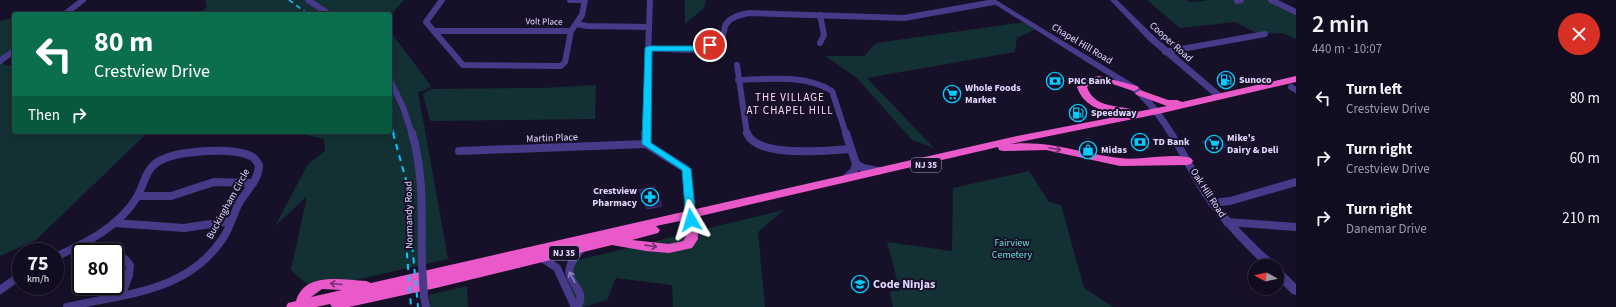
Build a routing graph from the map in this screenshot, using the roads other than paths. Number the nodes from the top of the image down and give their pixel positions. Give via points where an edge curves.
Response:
1 (84, 0) edge
2 (308, 0) edge
3 (442, 0) edge
4 (570, 0) edge
5 (585, 0) edge
6 (650, 0) edge
7 (1113, 0) edge
8 (1270, 0) edge
9 (993, 1) edge
10 (68, 12) edge
11 (326, 12) edge
12 (1296, 12) edge
13 (820, 15) junction
14 (576, 24) junction
15 (649, 27) junction
16 (434, 31) junction
17 (571, 31) junction
18 (1265, 34) dead end
19 (820, 43) dead end
20 (648, 48) junction
21 (12, 52) edge
22 (1165, 52) junction
23 (0, 61) edge
24 (737, 65) dead end
25 (738, 80) junction
26 (392, 85) edge
27 (1295, 85) edge
28 (1137, 90) junction
29 (1219, 96) junction
30 (1186, 104) junction
31 (1160, 113) junction
32 (646, 144) junction
33 (1002, 148) junction
34 (851, 149) junction
35 (459, 151) dead end
36 (1187, 161) junction
37 (856, 164) junction
38 (878, 171) junction
39 (846, 178) junction
40 (253, 182) junction
41 (1296, 182) edge
42 (138, 196) junction
43 (1212, 203) junction
44 (690, 217) junction
45 (231, 221) junction
46 (1227, 222) junction
47 (114, 223) junction
48 (1296, 227) edge
49 (613, 241) junction
50 (83, 243) edge
51 (582, 248) junction
52 (542, 258) junction
53 (124, 259) edge
54 (1264, 259) edge
55 (1284, 279) edge
56 (12, 281) edge
57 (124, 289) edge
58 (0, 290) edge
59 (1296, 291) edge
60 (124, 294) edge
61 (118, 295) edge
62 (299, 306) edge
63 (69, 307) edge
64 (324, 307) edge
65 (426, 307) edge
66 (576, 307) edge

1 - 10 street
2 - 11 street
3 - 16 street via 426,20
4 - 5 street
5 - 14 street via 582,15
6 - 15 street
7 - 22 street, Cooper Road
8 - 12 street
9 - 13 street via 909,18
9 - 28 street, Chapel Hill Road
13 - 19 street via 824,35
13 - 20 street via 744,14 730,21 721,38 710,45 693,48
14 - 15 street, Volt Place
14 - 17 street, Volt Place
15 - 20 street
16 - 17 street, Volt Place
16 - 17 street via 463,65 561,66 565,62
18 - 22 street
20 - 32 street
21 - 23 street
22 - 29 street, Cooper Road
24 - 25 street
25 - 34 street via 813,81 825,86 835,96
25 - 34 street via 747,135 752,142 773,149
26 - 65 street, Normandy Road, bridge via 409,124 422,193 422,265
27 - 29 highway, NJ 35
27 - 31 highway, NJ 35
28 - 30 highway via 1167,103
28 - 31 street, Chapel Hill Road
28 - 31 highway via 1107,80 1086,82 1082,89 1090,100 1110,109
29 - 30 highway, NJ 35
30 - 31 highway, NJ 35
31 - 33 highway, NJ 35
31 - 36 street, Oak Hill Road
31 - 38 highway, NJ 35 via 1017,139
32 - 35 street, Martin Place
32 - 44 street via 686,169
33 -> 36 highway via 1045,147 1133,163
33 - 44 highway, NJ 35
34 - 37 street
36 - 43 street, Oak Hill Road
37 - 38 street
37 - 39 street via 854,171
38 - 39 highway, NJ 35
39 - 44 highway, NJ 35
40 - 42 street via 214,182 177,195
40 - 42 street, Buckingham Circle via 259,168 257,161 251,156 189,152 171,156 155,164 146,175
40 - 45 street, Buckingham Circle via 241,199
41 - 43 street via 1230,201
42 - 47 street, Buckingham Circle
43 - 46 street, Oak Hill Road
44 - 49 highway, NJ 35
49 -> 44 highway via 677,248 691,240
44 -> 62 highway, NJ 35
45 - 47 street via 191,228
45 - 60 street, Buckingham Circle via 219,244 195,270 167,284
46 - 48 street
46 - 54 street, Oak Hill Road
47 - 50 street, Buckingham Circle
49 - 51 highway, NJ 35
51 - 52 highway, NJ 35
66 -> 51 street via 580,303 581,294 570,275 569,266
52 - 64 highway, NJ 35
52 - 66 street via 557,268
53 - 57 street via 130,265
55 - 59 street
56 - 58 street
61 - 63 street, Buckingham Circle

